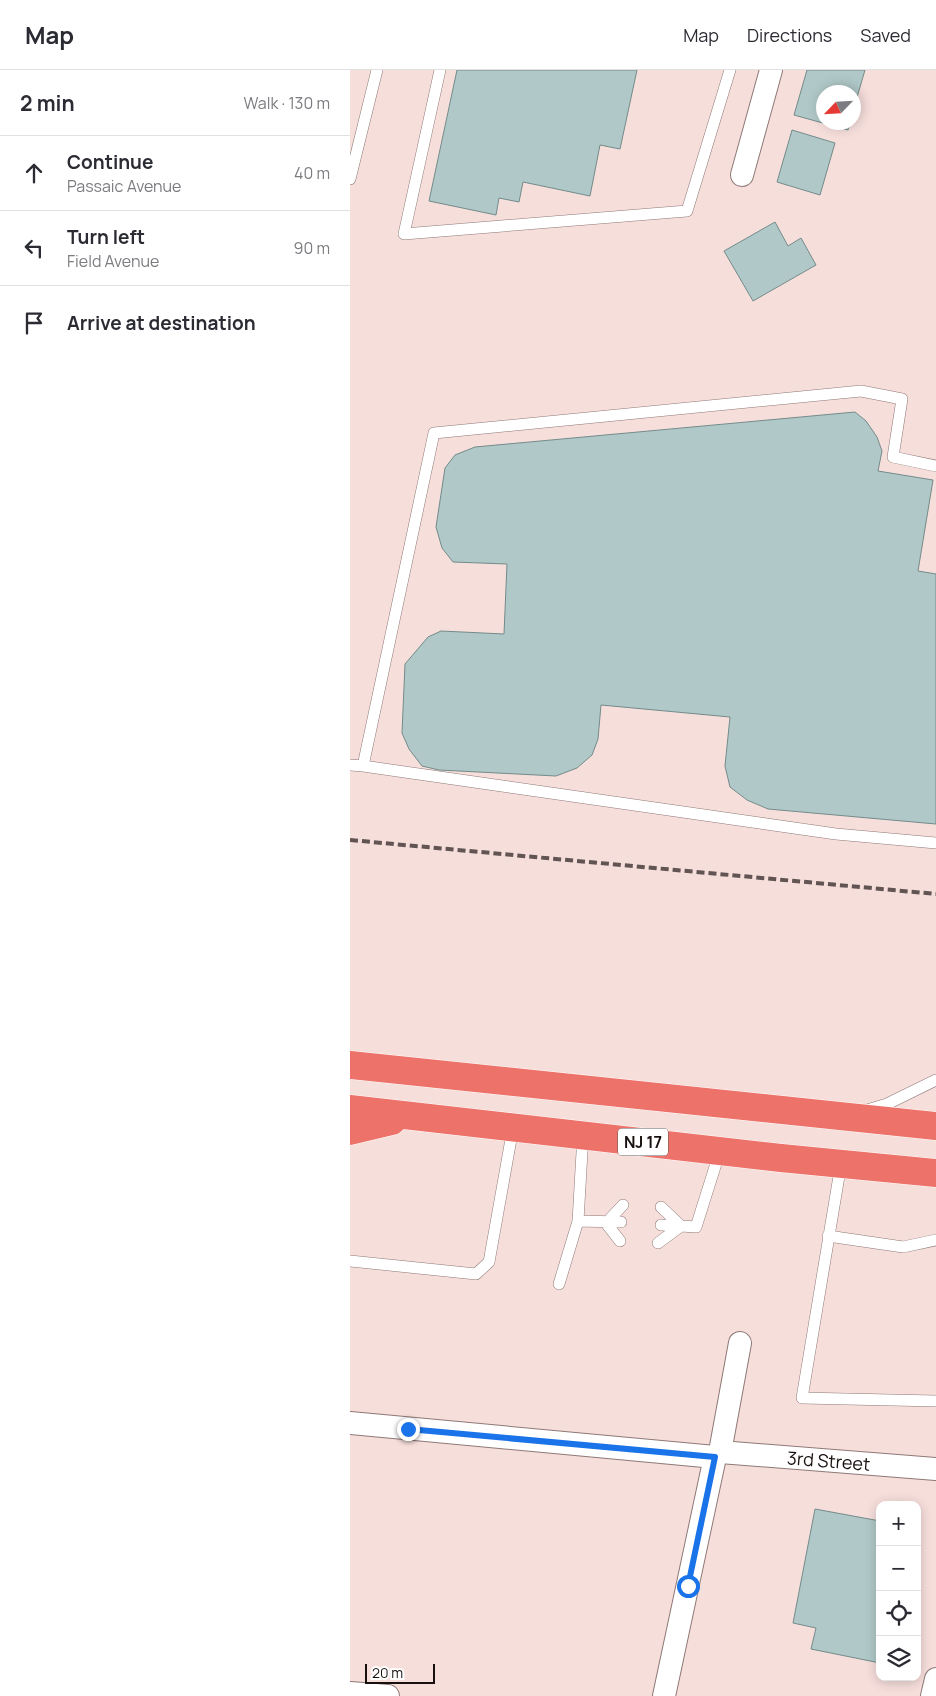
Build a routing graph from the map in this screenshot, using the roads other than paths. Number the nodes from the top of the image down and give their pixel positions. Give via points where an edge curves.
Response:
1 (377, 70) edge
2 (440, 70) edge
3 (730, 70) edge
4 (771, 70) edge
5 (742, 175) dead end
6 (350, 179) edge
7 (936, 466) edge
8 (350, 765) edge
9 (363, 766) junction
10 (936, 843) edge
11 (350, 1065) edge
12 (936, 1080) edge
13 (350, 1109) edge
14 (841, 1116) junction
15 (431, 1118) junction
16 (936, 1126) edge
17 (513, 1127) junction
18 (350, 1131) edge
19 (583, 1135) junction
20 (720, 1151) junction
21 (841, 1164) junction
22 (936, 1173) edge
23 (623, 1205) dead end
24 (661, 1207) dead end
25 (578, 1221) junction
26 (621, 1222) dead end
27 (606, 1223) junction
28 (661, 1225) dead end
29 (681, 1226) junction
30 (828, 1236) junction
31 (936, 1240) edge
32 (620, 1241) dead end
33 (658, 1243) dead end
34 (350, 1261) edge
35 (559, 1284) dead end
36 (740, 1343) dead end
37 (936, 1401) edge
38 (350, 1423) edge
39 (717, 1454) junction
40 (936, 1469) edge
41 (936, 1679) edge
42 (350, 1693) edge
43 (388, 1696) edge
44 (664, 1696) edge
45 (932, 1696) edge

1 - 6 lane
2 - 3 lane via 404,234 687,211
4 - 5 street
7 - 9 lane via 893,457 902,399 861,391 434,433
8 - 9 lane
9 - 10 lane via 836,834
11 - 14 highway
12 - 14 lane via 887,1104
13 - 15 highway, NJ 17
14 - 16 highway
15 - 17 highway, NJ 17
15 - 18 highway via 387,1122
17 - 19 highway, NJ 17
17 - 34 lane via 489,1262 476,1274
19 - 20 highway, NJ 17
19 - 25 lane
20 - 21 highway, NJ 17
20 - 29 lane via 696,1226
21 - 22 highway, NJ 17
21 - 30 lane
23 - 27 lane
24 - 29 lane
25 - 27 lane
25 - 35 lane
26 - 27 lane
27 - 32 lane
28 - 29 lane
29 - 33 lane
30 - 31 lane via 902,1247
30 - 37 lane via 802,1398
36 - 39 street
38 - 39 street, 3rd Street
39 - 40 street, 3rd Street
39 - 44 street
41 - 45 street
42 - 43 street

